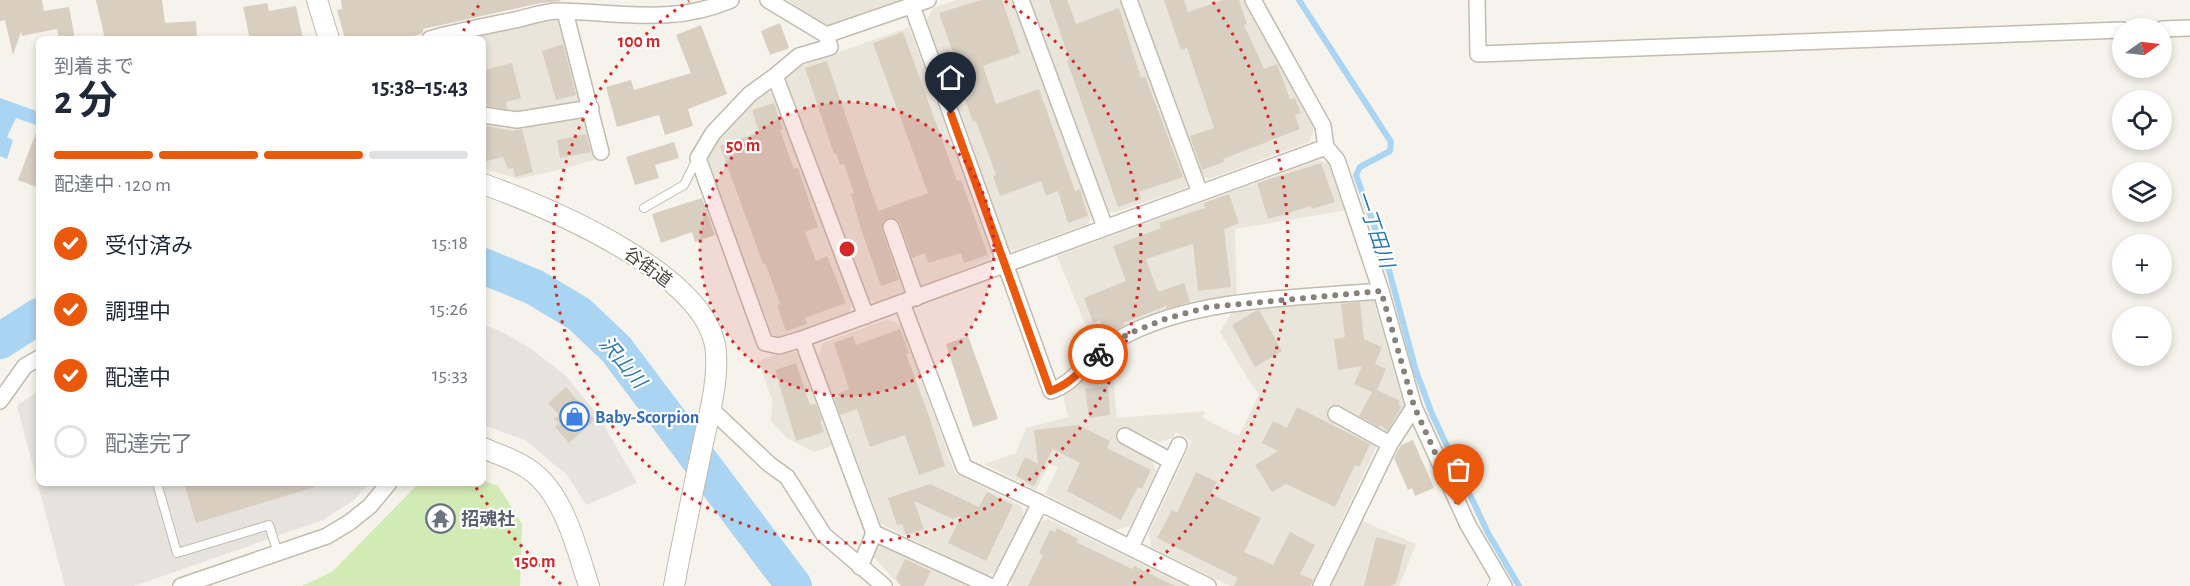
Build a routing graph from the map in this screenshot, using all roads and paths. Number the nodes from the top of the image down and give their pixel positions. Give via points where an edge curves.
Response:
1 (317, 0) edge
2 (730, 0) edge
3 (768, 0) edge
4 (928, 0) edge
5 (1021, 0) edge
6 (1129, 0) edge
7 (1253, 0) edge
8 (1477, 0) edge
9 (912, 6) junction
10 (565, 12) junction
11 (2190, 28) edge
12 (2172, 29) edge
13 (2112, 30) edge
14 (826, 35) junction
15 (328, 36) edge
16 (444, 36) edge
17 (775, 76) junction
18 (591, 108) junction
19 (486, 115) edge
20 (1326, 147) junction
21 (601, 152) dead end
22 (698, 158) junction
23 (486, 185) edge
24 (1200, 193) junction
25 (644, 208) dead end
26 (891, 227) dead end
27 (1105, 227) junction
28 (1005, 265) junction
29 (1381, 291) junction
30 (909, 301) junction
31 (866, 316) junction
32 (802, 339) junction
33 (36, 360) edge
34 (0, 401) edge
35 (1414, 406) junction
36 (1336, 414) dead end
37 (709, 416) junction
38 (1125, 436) dead end
39 (1390, 444) junction
40 (1179, 445) dead end
41 (486, 449) edge
42 (1171, 460) junction
43 (158, 486) edge
44 (387, 486) edge
45 (1040, 503) junction
46 (874, 533) junction
47 (1131, 547) junction
48 (278, 553) junction
49 (860, 567) junction
50 (1497, 582) edge
51 (181, 586) edge
52 (590, 586) edge
53 (674, 586) edge
54 (884, 586) edge
55 (990, 586) edge
56 (998, 586) edge
57 (1208, 586) edge
58 (1321, 586) edge

1 - 15 street
2 - 10 street via 713,8 663,16
3 - 14 street
4 - 9 street
5 - 27 street
6 - 24 street
7 - 20 street via 1323,126
8 - 13 street via 1478,54
9 - 14 street
9 - 28 street
10 - 16 street
10 - 18 street
11 - 12 street
14 - 17 street via 830,47 799,56
17 - 22 street via 750,94 712,133
17 - 31 street
18 - 19 street via 517,120
18 - 21 street
20 - 24 street
20 - 29 street via 1336,160
22 - 25 lane via 684,185
22 - 32 street via 765,343 779,346
23 - 37 street, 谷街道 via 596,232 690,298 706,321 716,353
24 - 27 street
26 - 30 street
27 - 28 street
28 - 29 street via 1050,391 1073,379 1103,349 1165,319 1208,307
28 - 30 street
29 - 35 street
30 - 31 street
30 - 45 street via 964,466
31 - 32 street
32 - 46 street
33 - 34 street via 25,366
35 - 39 street
35 - 50 street
36 - 39 street
37 - 49 street via 787,477 824,535
37 - 53 street, 谷街道
38 - 42 street
39 - 58 street
40 - 42 street
41 - 52 street via 536,474 549,490 563,511
42 - 47 street
43 - 48 lane via 177,553 269,525
44 - 48 street via 350,522 327,536
45 - 47 street
45 - 56 street
46 - 49 street
46 - 55 street
47 - 57 street
48 - 51 street
49 - 54 street

